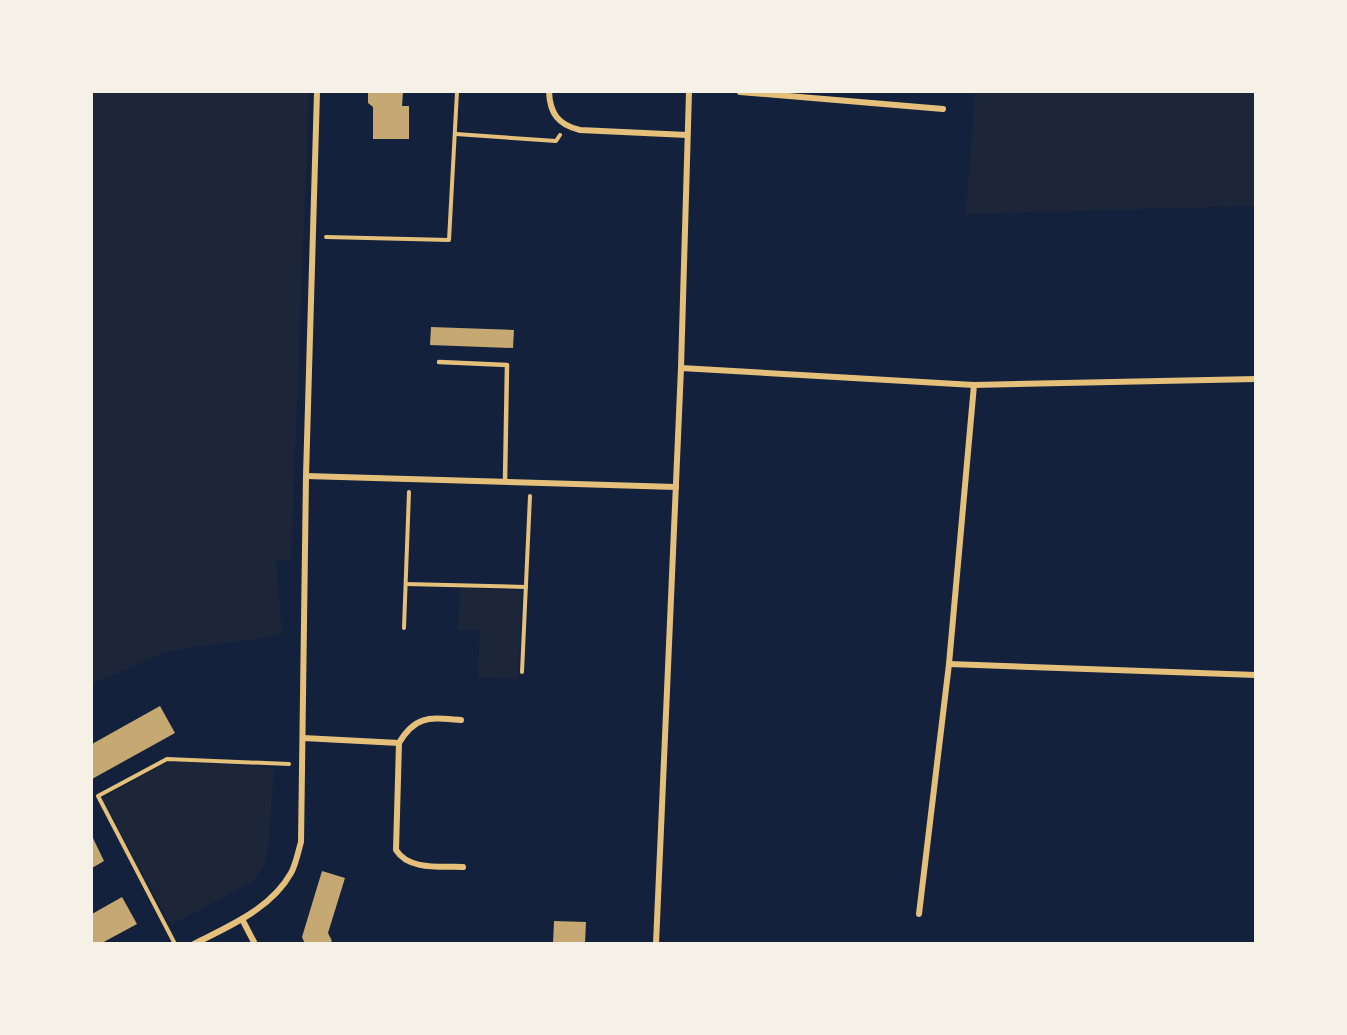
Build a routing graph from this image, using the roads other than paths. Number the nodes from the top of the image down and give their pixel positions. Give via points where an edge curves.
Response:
1 (317, 92) edge
2 (549, 92) edge
3 (689, 92) edge
4 (740, 92) edge
5 (943, 109) dead end
6 (687, 135) junction
7 (439, 362) dead end
8 (681, 368) junction
9 (1256, 379) edge
10 (974, 385) junction
11 (306, 476) junction
12 (505, 482) junction
13 (676, 487) junction
14 (949, 664) junction
15 (1256, 675) edge
16 (461, 720) dead end
17 (303, 738) junction
18 (399, 743) junction
19 (463, 867) dead end
20 (919, 914) dead end
21 (242, 920) junction
22 (194, 944) edge
23 (255, 944) edge
24 (656, 944) edge

1 - 11 street
2 - 6 street via 552,111 566,125 580,130
3 - 6 street
4 - 5 street
6 - 8 street
7 - 12 lane via 507,365
8 - 10 street
8 - 13 street
9 - 10 street
10 - 14 street
11 - 12 street
11 - 17 street
12 - 13 street
13 - 24 street
14 - 15 street
14 - 20 street
16 - 18 street via 433,718 418,722 407,729
17 - 18 street
17 - 21 street via 301,842 291,872 276,894
18 - 19 street via 396,850 416,865
21 - 22 street
21 - 23 street

